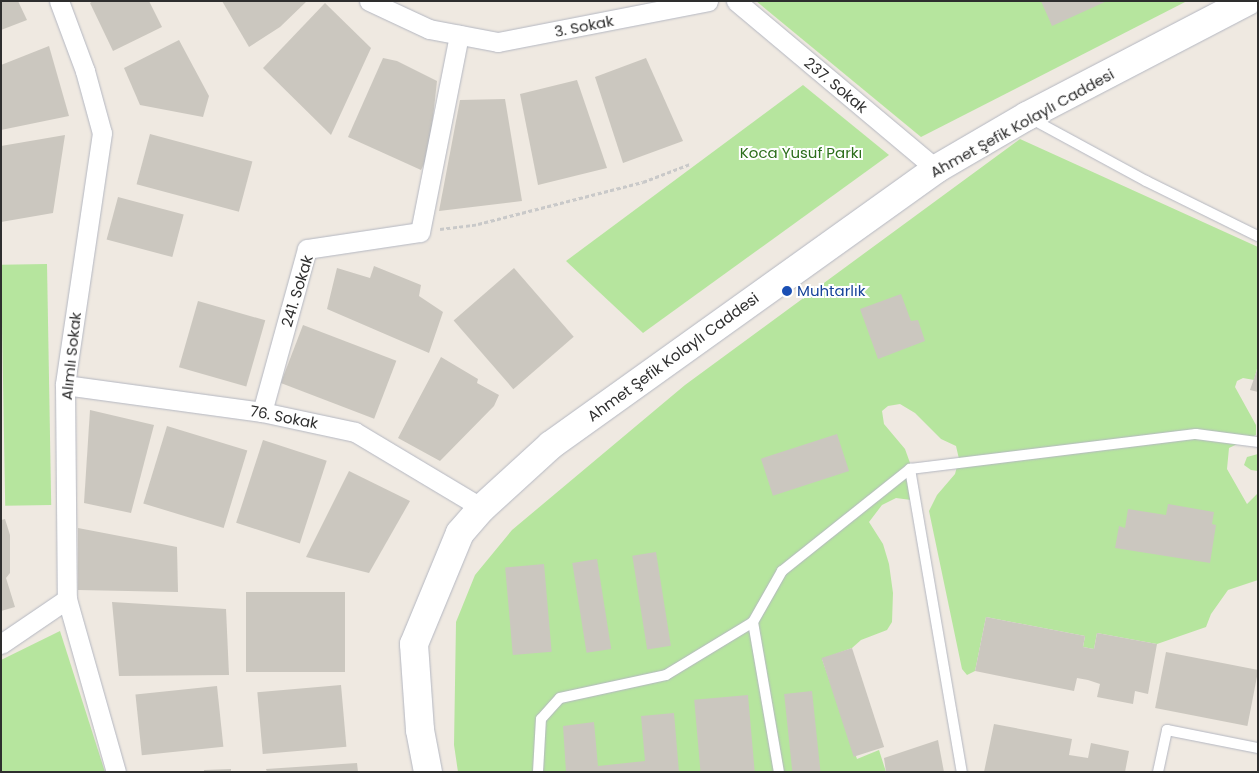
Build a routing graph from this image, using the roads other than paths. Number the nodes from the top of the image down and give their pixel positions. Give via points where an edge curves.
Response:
1 (59, 1) edge
2 (369, 1) edge
3 (708, 1) edge
4 (736, 1) edge
5 (1248, 1) edge
6 (459, 35) junction
7 (1027, 116) junction
8 (936, 170) junction
9 (1258, 236) edge
10 (65, 385) junction
11 (262, 412) junction
12 (1258, 442) edge
13 (910, 469) junction
14 (482, 508) junction
15 (67, 599) junction
16 (753, 622) junction
17 (1, 644) edge
18 (1258, 748) edge
19 (116, 772) edge
20 (428, 772) edge
21 (538, 772) edge
22 (779, 772) edge
23 (962, 772) edge
24 (1158, 772) edge

1 - 10 street, Alımlı Sokak via 85,70 102,133
2 - 6 street, 3. Sokak via 429,29
3 - 6 street, 3. Sokak via 498,42
4 - 8 street, 237. Sokak
5 - 7 main road, Ahmet Şefik Kolaylı Caddesi
6 - 11 street, 241. Sokak via 420,232 307,249
7 - 8 main road, Ahmet Şefik Kolaylı Caddesi
7 - 9 lane via 1146,181
8 - 14 main road, Ahmet Şefik Kolaylı Caddesi via 551,445
10 - 11 street, 76. Sokak
10 - 15 street, Alımlı Sokak
11 - 14 street, 76. Sokak via 355,432
12 - 13 lane via 1196,434
13 - 16 lane via 782,571
13 - 23 lane
14 - 20 main road, Ahmet Şefik Kolaylı Caddesi via 460,533 414,644 420,730
15 - 17 street
15 - 19 street, Alımlı Sokak
16 - 21 lane via 666,675 560,698 541,720
16 - 22 lane
18 - 24 lane via 1167,730

